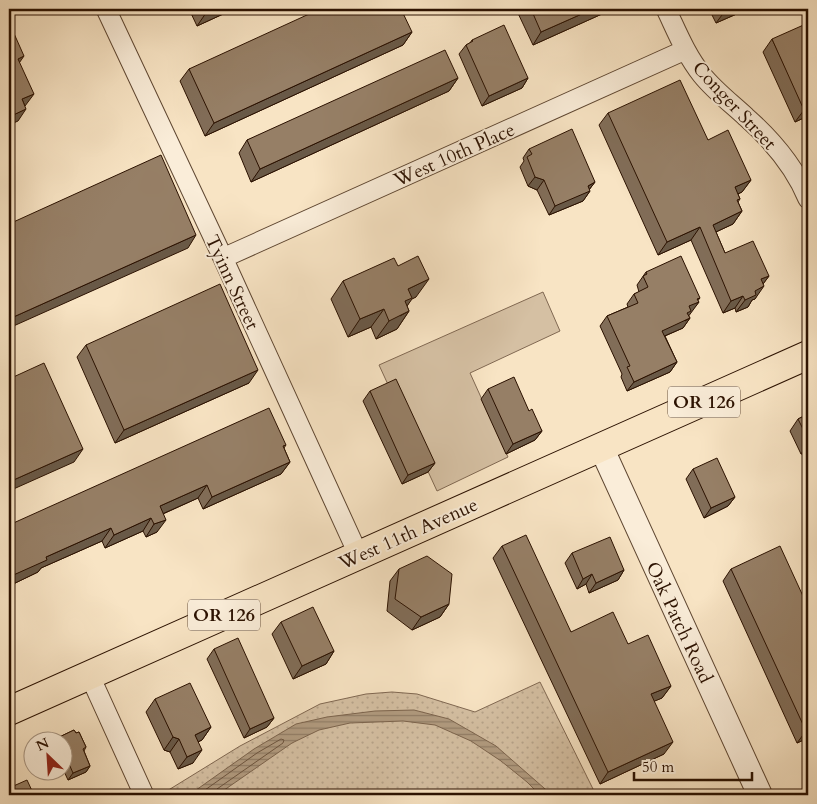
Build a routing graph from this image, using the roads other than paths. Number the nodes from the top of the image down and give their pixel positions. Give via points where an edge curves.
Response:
1 (106, 9) edge
2 (666, 9) edge
3 (685, 50) junction
4 (808, 199) edge
5 (223, 258) junction
6 (808, 355) edge
7 (601, 447) junction
8 (358, 556) junction
9 (89, 674) junction
10 (9, 711) edge
11 (144, 795) edge
12 (760, 795) edge

1 - 5 street, Tyinn Street
2 - 3 street, Conger Street
3 - 4 street, Conger Street via 702,76 786,160
3 - 5 street, West 10th Place
5 - 8 street, Tyinn Street
6 - 7 main road, West 11th Avenue / OR 126
7 - 8 main road, West 11th Avenue / OR 126
7 - 12 street, Oak Patch Road
8 - 9 main road, West 11th Avenue / OR 126
9 - 10 main road, West 11th Avenue / OR 126
9 - 11 street

